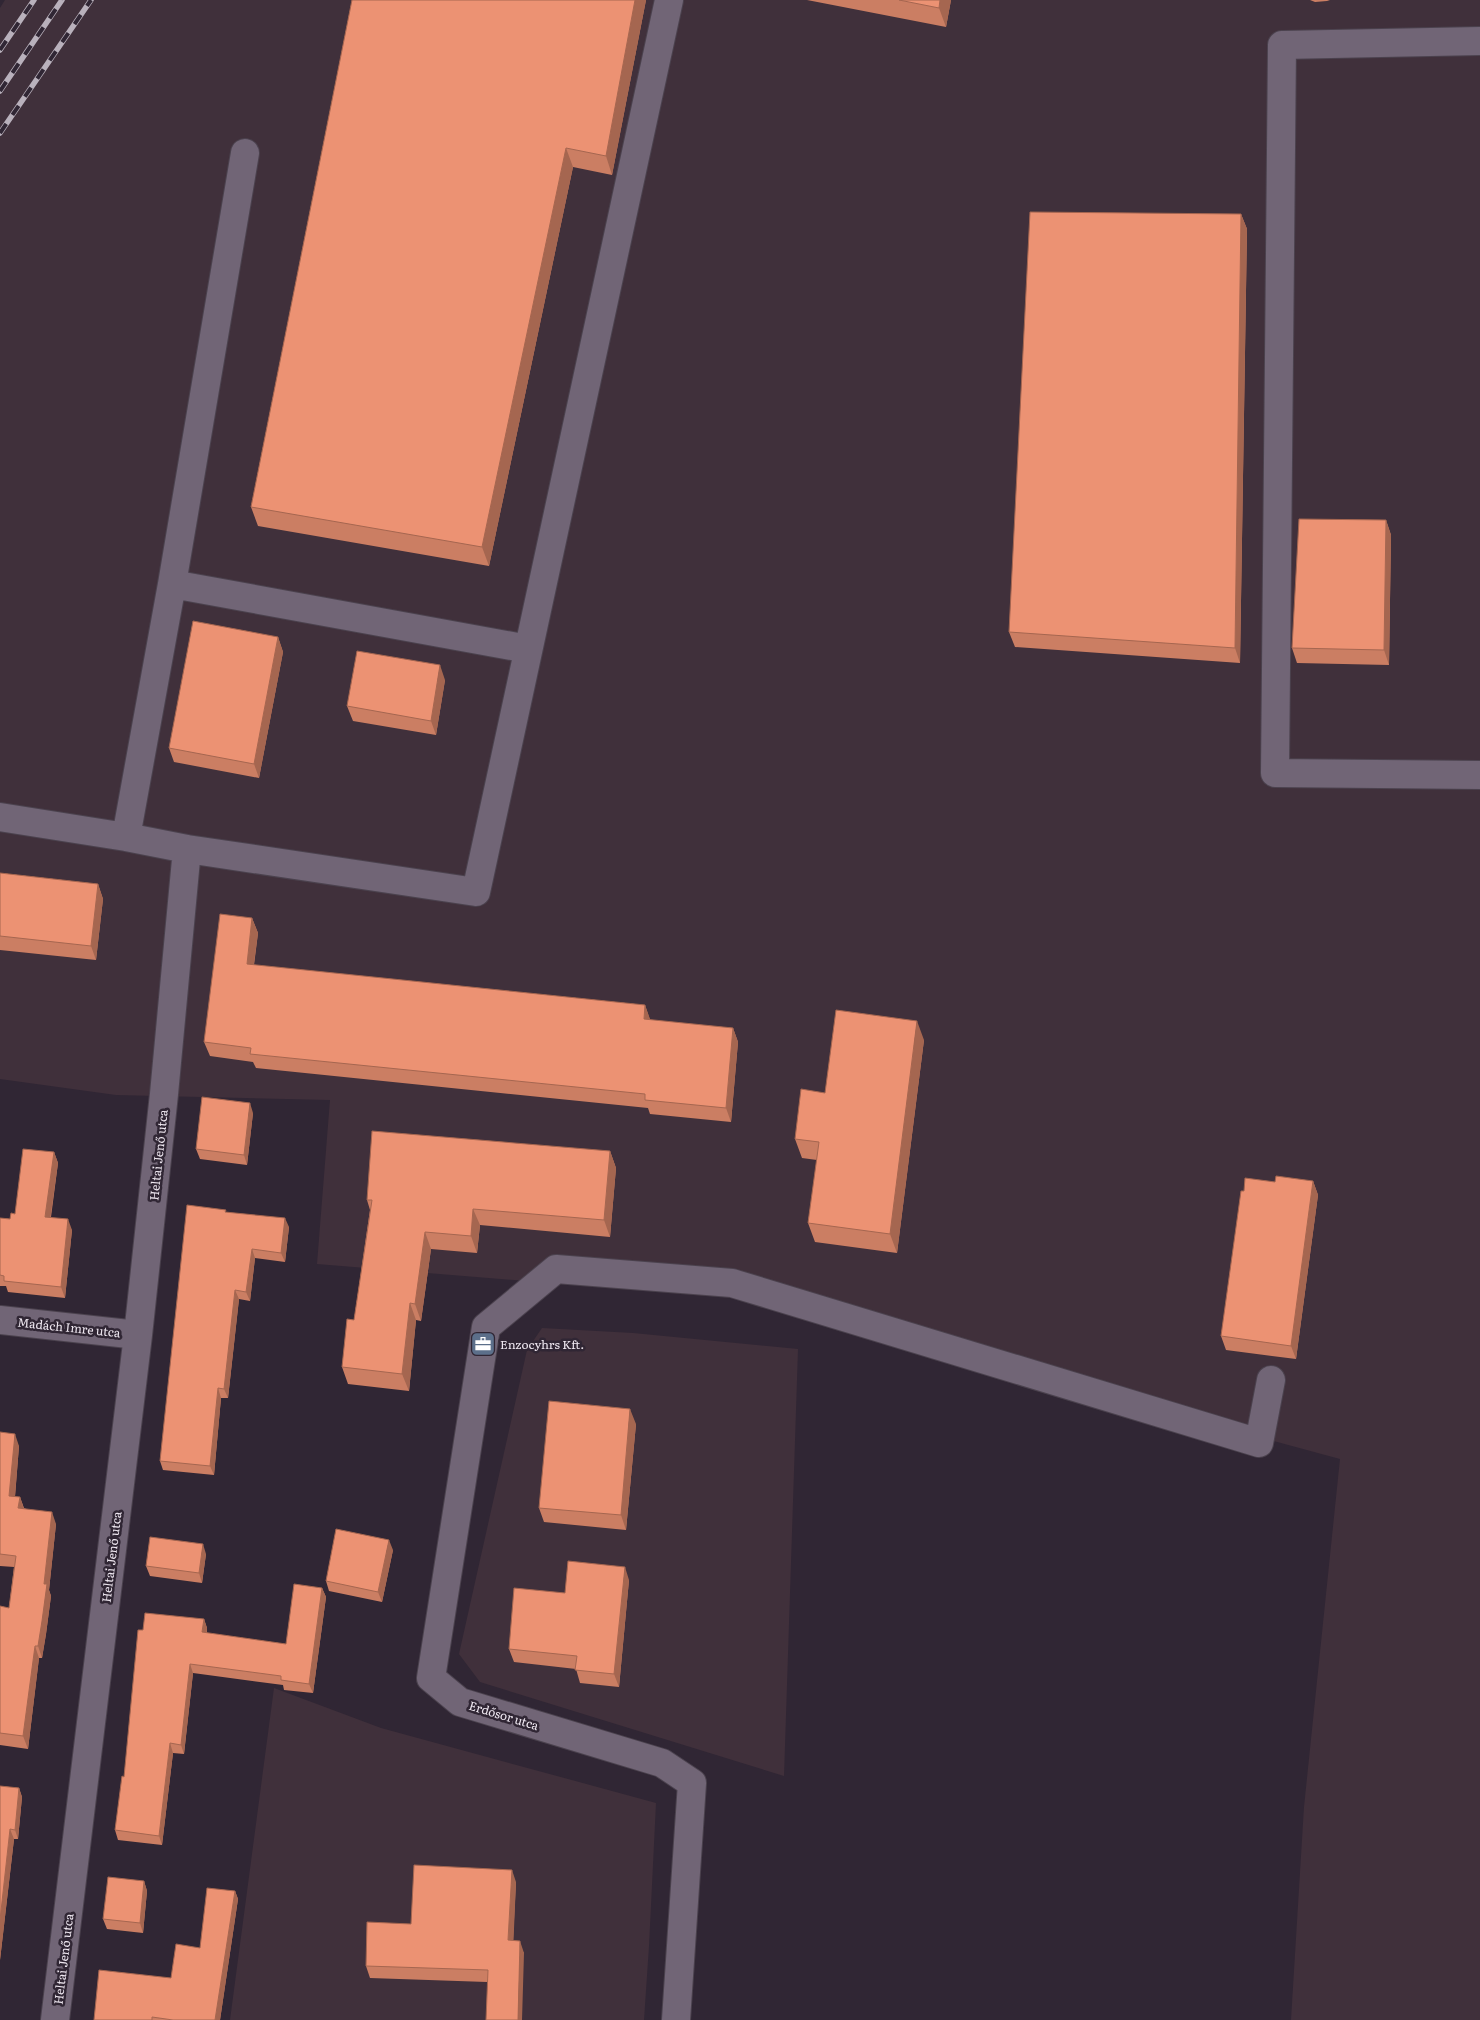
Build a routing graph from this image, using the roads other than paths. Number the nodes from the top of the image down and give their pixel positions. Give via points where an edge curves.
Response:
1 (669, 0) edge
2 (1480, 41) edge
3 (245, 153) dead end
4 (172, 584) junction
5 (528, 649) junction
6 (1480, 775) edge
7 (0, 817) edge
8 (126, 837) junction
9 (187, 849) junction
10 (0, 1320) edge
11 (138, 1335) junction
12 (1271, 1380) dead end
13 (55, 2020) edge
14 (676, 2020) edge

1 - 5 street
2 - 6 street via 1282,45 1275,773
3 - 4 street
4 - 5 street
4 - 8 street
5 - 9 street via 476,892
7 - 8 street
8 - 9 street
9 - 11 street, Heltai Jenő utca
10 - 11 street, Madách Imre utca
11 - 13 street, Heltai Jenő utca
12 - 14 street, Erdősor utca via 1259,1443 732,1283 556,1269 486,1327 431,1678 460,1702 662,1763 692,1783

